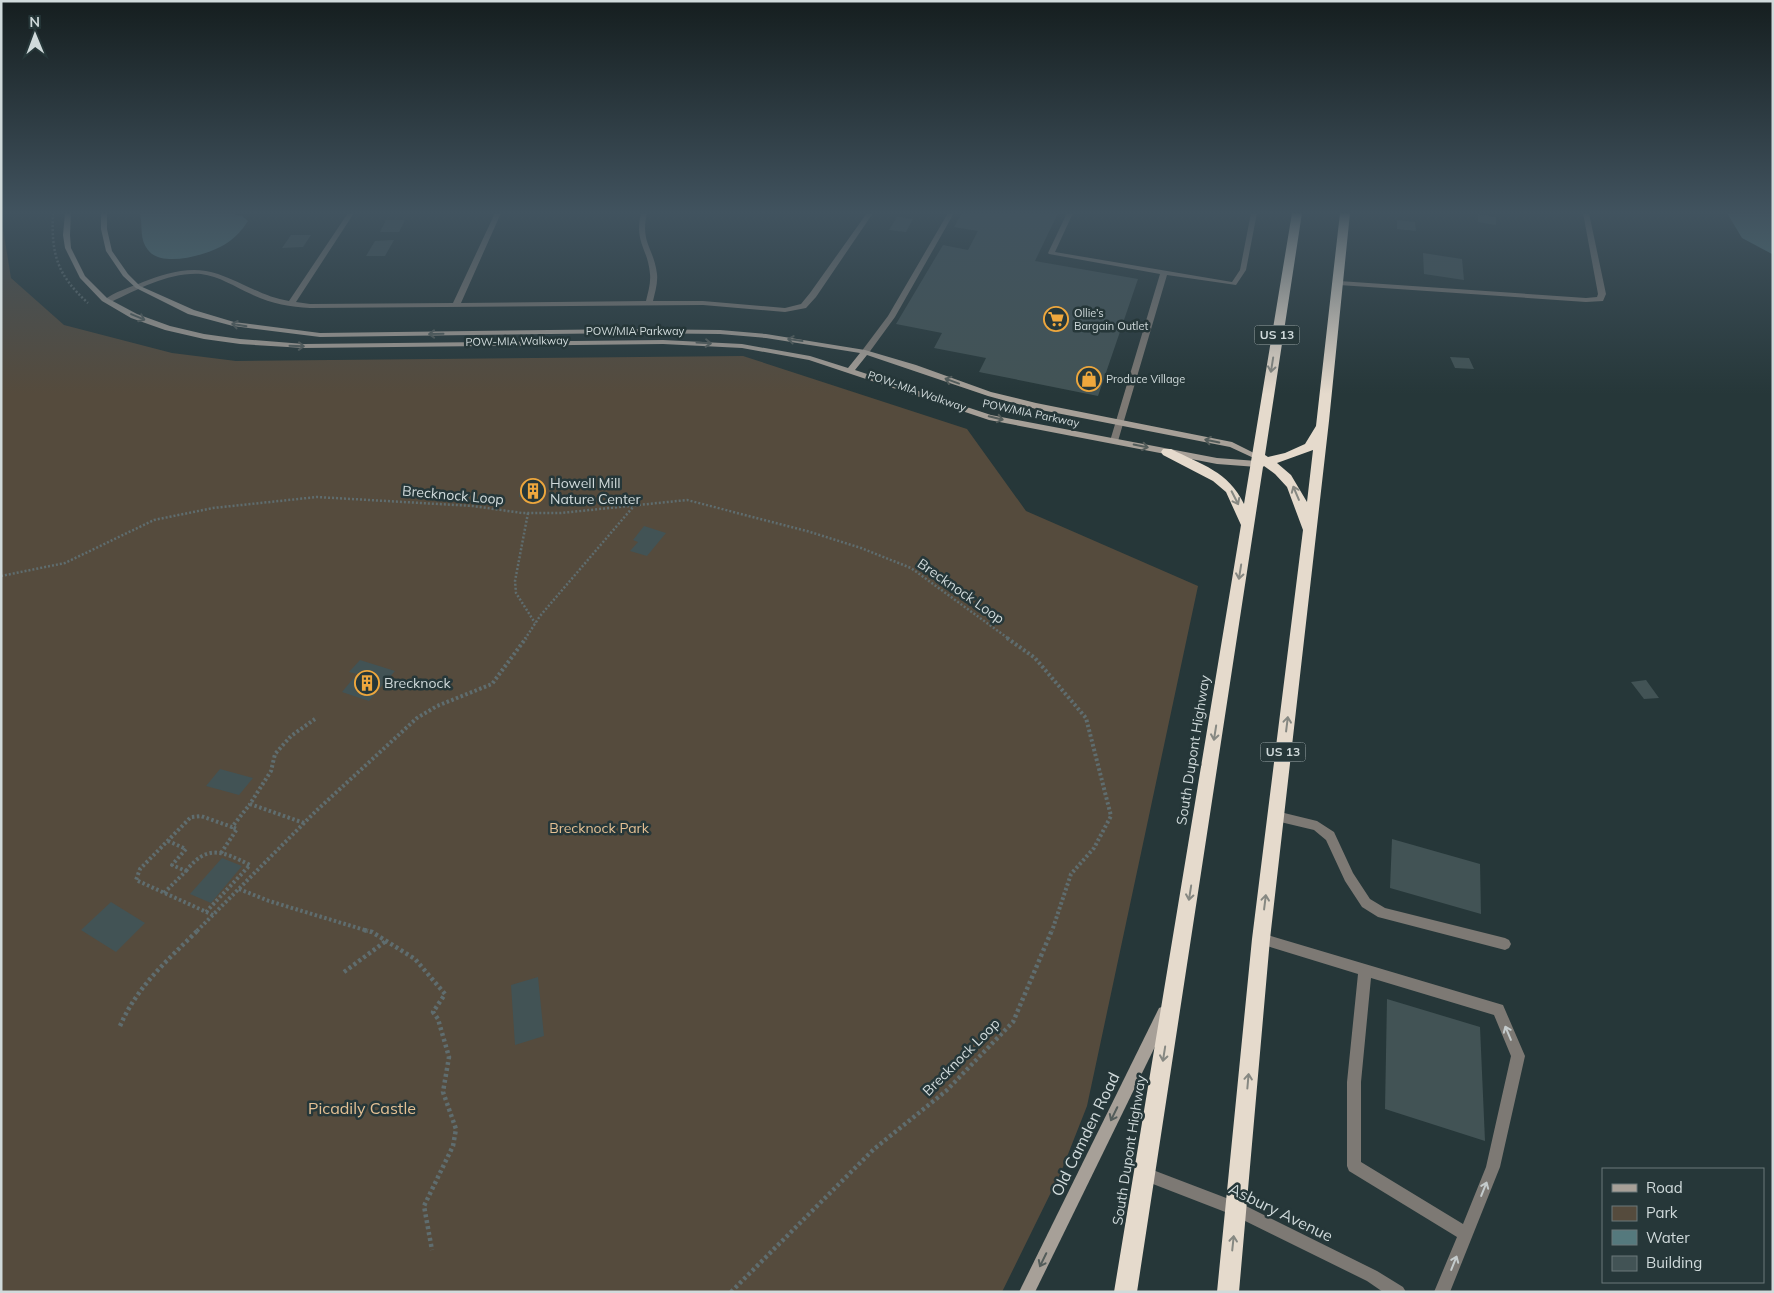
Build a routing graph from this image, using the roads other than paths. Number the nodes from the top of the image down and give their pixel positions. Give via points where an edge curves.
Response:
1 (81, 273) edge
2 (124, 273) edge
3 (183, 273) edge
4 (207, 273) edge
5 (311, 273) edge
6 (470, 273) edge
7 (654, 273) edge
8 (828, 273) edge
9 (916, 273) edge
10 (1164, 273) edge
11 (1172, 273) edge
12 (1242, 273) edge
13 (1288, 273) edge
14 (1340, 273) edge
15 (1598, 273) edge
16 (1339, 283) junction
17 (138, 287) junction
18 (108, 300) junction
19 (649, 303) junction
20 (291, 304) junction
21 (456, 305) junction
22 (865, 352) junction
23 (850, 370) junction
24 (1323, 421) junction
25 (1120, 422) junction
26 (1114, 441) junction
27 (1168, 452) junction
28 (1261, 461) junction
29 (1247, 524) junction
30 (1310, 533) junction
31 (1276, 816) junction
32 (1261, 939) junction
33 (1505, 944) dead end
34 (1365, 971) junction
35 (1174, 992) junction
36 (1145, 1174) junction
37 (1237, 1209) junction
38 (1466, 1234) junction
39 (1027, 1292) edge
40 (1124, 1292) edge
41 (1228, 1292) edge
42 (1398, 1292) edge
43 (1442, 1292) edge

1 - 18 main road, POW/MIA Parkway
2 - 17 main road, POW/MIA Parkway
3 - 17 street
4 - 20 street via 260,296
5 - 20 street
6 - 21 street
7 - 19 street
8 - 19 street via 803,306 785,310 718,304
9 - 22 street via 891,317
10 - 25 street
11 - 12 street via 1234,284
13 -> 28 highway, South Dupont Highway / US 13
14 - 16 highway, US 13
15 - 16 street via 1600,299 1586,300
16 - 24 highway, US 13
17 - 18 street
22 -> 17 main road, POW/MIA Parkway via 809,341 720,332 320,335 209,318
18 -> 23 main road, POW/MIA Parkway via 128,313 168,328 249,343 304,346 693,342 786,353
19 - 21 street
20 - 21 street
22 - 23 main road
25 -> 22 main road, POW/MIA Parkway via 988,394
23 -> 26 main road, POW/MIA Parkway via 989,417
24 - 28 highway via 1310,447 1289,456
24 - 30 highway, US 13
25 - 26 street
28 -> 25 main road, POW/MIA Parkway via 1232,446
26 -> 27 main road, POW/MIA Parkway
27 - 28 main road, POW/MIA Parkway via 1217,461
27 -> 29 highway via 1218,478 1231,490
28 - 29 highway, South Dupont Highway / US 13
30 -> 28 highway via 1290,479
29 -> 35 highway, South Dupont Highway / US 13
31 -> 30 highway, US 13
32 -> 31 highway, US 13
31 - 33 street via 1317,826 1330,836 1349,877 1366,903 1382,913
32 - 34 street
37 -> 32 highway, US 13
34 - 38 street via 1354,1082 1354,1166
38 -> 34 street via 1493,1167 1518,1056 1498,1010
35 -> 36 highway, South Dupont Highway / US 13
35 -> 39 main road, Old Camden Road
36 - 37 street, Asbury Avenue
36 - 40 highway, South Dupont Highway / US 13
41 -> 37 highway, US 13
37 - 42 street, Asbury Avenue
43 -> 38 street

